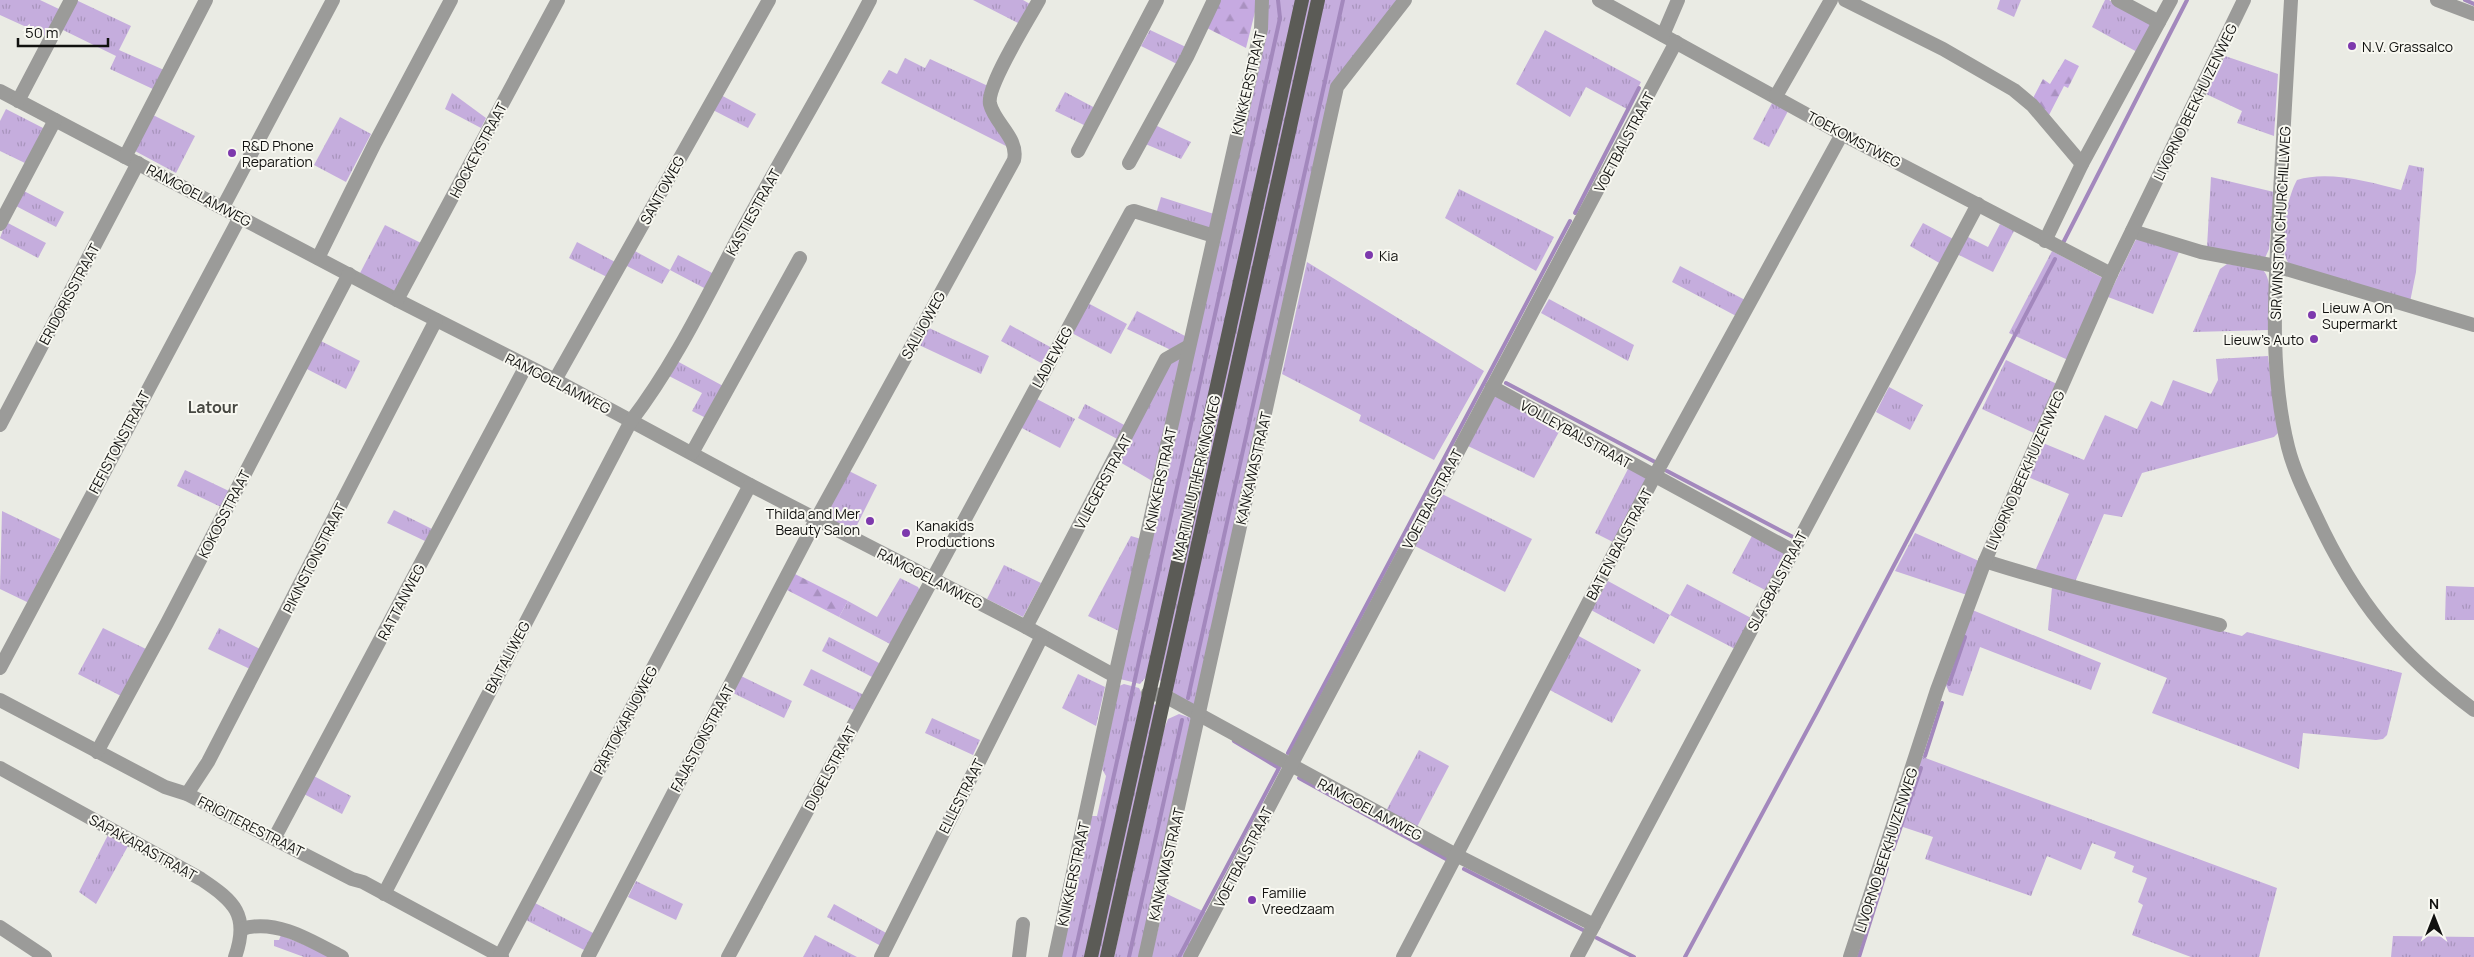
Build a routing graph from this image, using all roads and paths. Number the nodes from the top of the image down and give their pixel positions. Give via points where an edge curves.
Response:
1 (71, 0) edge
2 (206, 0) edge
3 (333, 0) edge
4 (451, 0) edge
5 (558, 0) edge
6 (769, 0) edge
7 (870, 0) edge
8 (1039, 0) edge
9 (1157, 0) edge
10 (1214, 0) edge
11 (1262, 0) edge
12 (1302, 0) edge
13 (1318, 0) edge
14 (1405, 0) edge
15 (1599, 0) edge
16 (1678, 0) edge
17 (1831, 0) edge
18 (1845, 0) edge
19 (2118, 0) edge
20 (2171, 0) edge
21 (2244, 0) edge
22 (2290, 0) edge
23 (2437, 0) edge
24 (2474, 14) edge
25 (2159, 22) junction
26 (1663, 35) junction
27 (1676, 42) junction
28 (0, 91) edge
29 (1776, 96) junction
30 (18, 101) junction
31 (56, 120) junction
32 (1842, 134) junction
33 (1078, 150) dead end
34 (125, 157) junction
35 (138, 163) junction
36 (1129, 163) dead end
37 (2082, 164) junction
38 (1978, 204) junction
39 (222, 207) junction
40 (240, 217) junction
41 (0, 224) edge
42 (2132, 231) junction
43 (1214, 236) junction
44 (2045, 241) junction
45 (318, 258) junction
46 (800, 258) dead end
47 (2276, 266) junction
48 (349, 274) junction
49 (2111, 274) junction
50 (397, 300) junction
51 (436, 320) junction
52 (2474, 326) edge
53 (1189, 346) junction
54 (526, 366) junction
55 (555, 380) junction
56 (1492, 387) junction
57 (631, 421) junction
58 (0, 425) edge
59 (692, 453) junction
60 (1654, 477) junction
61 (750, 485) junction
62 (817, 518) junction
63 (1793, 551) junction
64 (1985, 561) junction
65 (931, 579) junction
66 (2220, 625) dead end
67 (1026, 627) junction
68 (1042, 636) junction
69 (0, 668) edge
70 (1115, 676) junction
71 (1148, 693) junction
72 (1165, 696) junction
73 (0, 700) edge
74 (2474, 710) edge
75 (1199, 716) junction
76 (97, 752) junction
77 (1290, 766) junction
78 (0, 768) edge
79 (187, 794) junction
80 (275, 837) junction
81 (1456, 855) junction
82 (384, 894) junction
83 (1024, 924) dead end
84 (1594, 925) junction
85 (0, 927) edge
86 (242, 929) junction
87 (501, 956) edge
88 (45, 957) edge
89 (235, 957) edge
90 (342, 957) edge
91 (588, 957) edge
92 (728, 957) edge
93 (881, 957) edge
94 (1019, 957) edge
95 (1055, 957) edge
96 (1091, 957) edge
97 (1107, 957) edge
98 (1145, 957) edge
99 (1190, 957) edge
100 (1403, 957) edge
101 (1577, 957) edge
102 (1850, 957) edge

1 - 30 street
2 - 34 street
3 - 39 street
4 - 45 street
5 - 50 street, HOCKEYSTRAAT
6 - 55 street, SANTOWEG
7 - 57 street, KASTIESTRAAT via 712,288 650,396
8 - 62 street, SALIJOWEG via 989,98 991,108 1014,147 1014,160
9 - 33 street
10 - 36 street
11 - 43 street, KNIKKERSTRAAT via 1261,28
12 - 71 main road, MARTIN LUTHER KINGWEG
13 - 72 main road, MARTIN LUTHER KINGWEG
14 - 75 street, KANKAWASTRAAT via 1337,87
15 - 26 street, TOEKOMSTWEG
16 - 26 street
17 - 29 street
18 - 37 street via 1943,49 2014,90 2032,105
19 - 25 street
20 - 25 street
21 - 42 street, LIVORNO BEEKHUIZENWEG
22 - 47 street, SIR WINSTON CHURCHILLWEG
23 - 24 street
25 - 37 street
26 - 27 street, TOEKOMSTWEG
27 - 29 street, TOEKOMSTWEG
27 - 56 street, VOETBALSTRAAT
28 - 30 street, RAMGOELAMWEG
29 - 32 street, TOEKOMSTWEG
30 - 31 street, RAMGOELAMWEG
31 - 34 street, RAMGOELAMWEG
31 - 41 street
32 - 38 street, TOEKOMSTWEG
32 - 60 street, BAT EN BALSTRAAT
34 - 35 street, RAMGOELAMWEG
35 - 39 street, RAMGOELAMWEG
35 - 58 street, ERIDORISSTRAAT
37 - 44 street
38 - 44 street, TOEKOMSTWEG
38 - 63 street, SLAGBALSTRAAT
39 - 40 street, RAMGOELAMWEG
40 - 45 street, RAMGOELAMWEG
40 - 69 street, FEFISTONSTRAAT
42 - 47 street via 2201,252
42 - 49 street, LIVORNO BEEKHUIZENWEG
43 - 53 street, KNIKKERSTRAAT
43 - 65 street, LADIEWEG via 1131,211
44 - 49 street, TOEKOMSTWEG
45 - 48 street, RAMGOELAMWEG
46 - 59 street
47 - 52 street
47 - 74 street, SIR WINSTON CHURCHILLWEG via 2278,392 2288,447 2297,474 2337,560 2383,628 2414,660
48 - 50 street, RAMGOELAMWEG
48 - 76 street, KOKOSSTRAAT
49 - 64 street, LIVORNO BEEKHUIZENWEG
50 - 51 street, RAMGOELAMWEG
51 - 54 street, RAMGOELAMWEG
51 - 79 street, PIKINSTONSTRAAT via 208,762
53 - 67 street, VLIEGERSTRAAT via 1166,359
53 - 70 street, KNIKKERSTRAAT
54 - 55 street, RAMGOELAMWEG
54 - 80 street, RATTANWEG
55 - 57 street, RAMGOELAMWEG
56 - 60 street, VOLLEYBALSTRAAT
56 - 77 street, VOETBALSTRAAT
57 - 59 street, RAMGOELAMWEG
57 - 82 street, BAITALIWEG
59 - 61 street, RAMGOELAMWEG
60 - 63 street, VOLLEYBALSTRAAT
60 - 81 street, BAT EN BALSTRAAT
61 - 62 street, RAMGOELAMWEG
61 - 87 street, PARTOKARIJOWEG
62 - 65 street, RAMGOELAMWEG
62 - 91 street, FAJASTONSTRAAT
63 - 84 street, SLAGBALSTRAAT
64 - 66 street via 2045,580
64 - 102 street, LIVORNO BEEKHUIZENWEG via 1937,690
65 - 67 street, RAMGOELAMWEG
65 - 92 street, DJOELSTRAAT
67 - 68 street, RAMGOELAMWEG
68 - 70 street, RAMGOELAMWEG
68 - 93 street, ELLESTRAAT
70 - 95 street, KNIKKERSTRAAT
71 - 72 street, RAMGOELAMWEG
71 - 96 main road, MARTIN LUTHER KINGWEG
72 - 75 street, RAMGOELAMWEG
72 - 97 main road, MARTIN LUTHER KINGWEG
73 - 76 street, FRIGITERESTRAAT
75 - 77 street, RAMGOELAMWEG
75 - 98 street, KANKAWASTRAAT
76 - 79 street, FRIGITERESTRAAT via 165,787
77 - 81 street, RAMGOELAMWEG
77 - 99 street, VOETBALSTRAAT
78 - 86 street, SAPAKARASTRAAT via 202,879 226,896 238,910
79 - 80 street, FRIGITERESTRAAT
80 - 82 street, FRIGITERESTRAAT
81 - 84 street, RAMGOELAMWEG
81 - 100 street, BAT EN BALSTRAAT
82 - 87 street, FRIGITERESTRAAT
83 - 94 street
84 - 101 street, SLAGBALSTRAAT
85 - 88 street
86 - 89 street
86 - 90 street via 260,925 287,930

